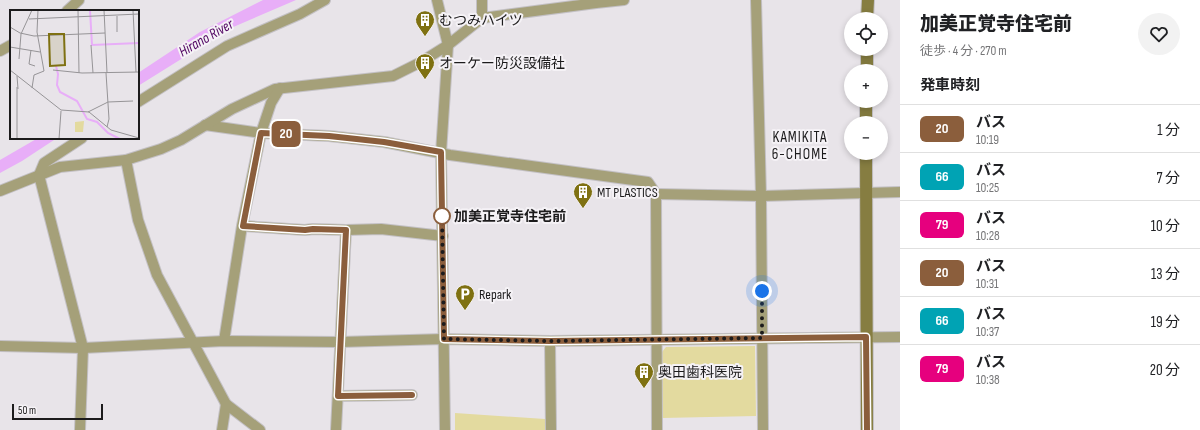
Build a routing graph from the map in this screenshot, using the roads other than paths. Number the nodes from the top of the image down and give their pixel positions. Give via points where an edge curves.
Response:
1 (80, 0) edge
2 (325, 0) edge
3 (438, 0) edge
4 (482, 0) edge
5 (624, 0) edge
6 (756, 0) edge
7 (868, 0) edge
8 (68, 10) edge
9 (867, 12) edge
10 (482, 18) junction
11 (448, 45) junction
12 (10, 46) edge
13 (0, 51) edge
14 (280, 88) junction
15 (139, 101) edge
16 (205, 125) junction
17 (261, 133) junction
18 (80, 139) edge
19 (441, 152) junction
20 (126, 160) junction
21 (866, 160) edge
22 (39, 175) junction
23 (0, 191) edge
24 (900, 192) edge
25 (865, 193) junction
26 (656, 194) junction
27 (761, 196) junction
28 (243, 226) junction
29 (346, 230) junction
30 (443, 236) junction
31 (866, 337) junction
32 (900, 337) edge
33 (762, 338) junction
34 (444, 339) junction
35 (656, 339) junction
36 (224, 341) junction
37 (550, 341) junction
38 (340, 342) junction
39 (193, 343) junction
40 (0, 346) edge
41 (83, 348) junction
42 (412, 395) dead end
43 (338, 396) junction
44 (226, 404) junction
45 (80, 430) edge
46 (222, 430) edge
47 (260, 430) edge
48 (336, 430) edge
49 (445, 430) edge
50 (551, 430) edge
51 (657, 430) edge
52 (763, 430) edge
53 (867, 430) edge

1 - 8 street
2 - 15 street via 300,14 227,46
3 - 11 street
4 - 10 street
5 - 10 street
6 - 27 street
7 - 9 street
10 - 11 street
11 - 14 street via 393,76
11 - 19 street
12 - 13 street
14 - 16 street via 232,109
14 - 17 street
16 - 17 street
16 - 20 street via 161,149
17 - 19 street via 329,136
17 - 28 street
18 - 22 street via 44,163
19 - 26 street via 648,182
19 - 30 street
20 - 22 street via 60,167
20 - 39 street via 138,220 156,275
21 - 25 street
22 - 23 street
22 - 41 street
24 - 25 street
25 - 27 street
25 - 31 street
26 - 27 street
26 - 35 street
27 - 33 street
28 - 29 street
28 - 36 street
29 - 30 street via 380,229
29 - 38 street
30 - 34 street
31 - 32 street
31 - 33 street
31 - 53 street
33 - 35 street
33 - 52 street
34 - 37 street
34 - 38 street
34 - 49 street
35 - 37 street
35 - 51 street
36 - 38 street
36 - 39 street
37 - 50 street
38 - 43 street
39 - 41 street
39 - 44 street
40 - 41 street
41 - 45 street
42 - 43 street
43 - 48 street
44 - 46 street
44 - 47 street

